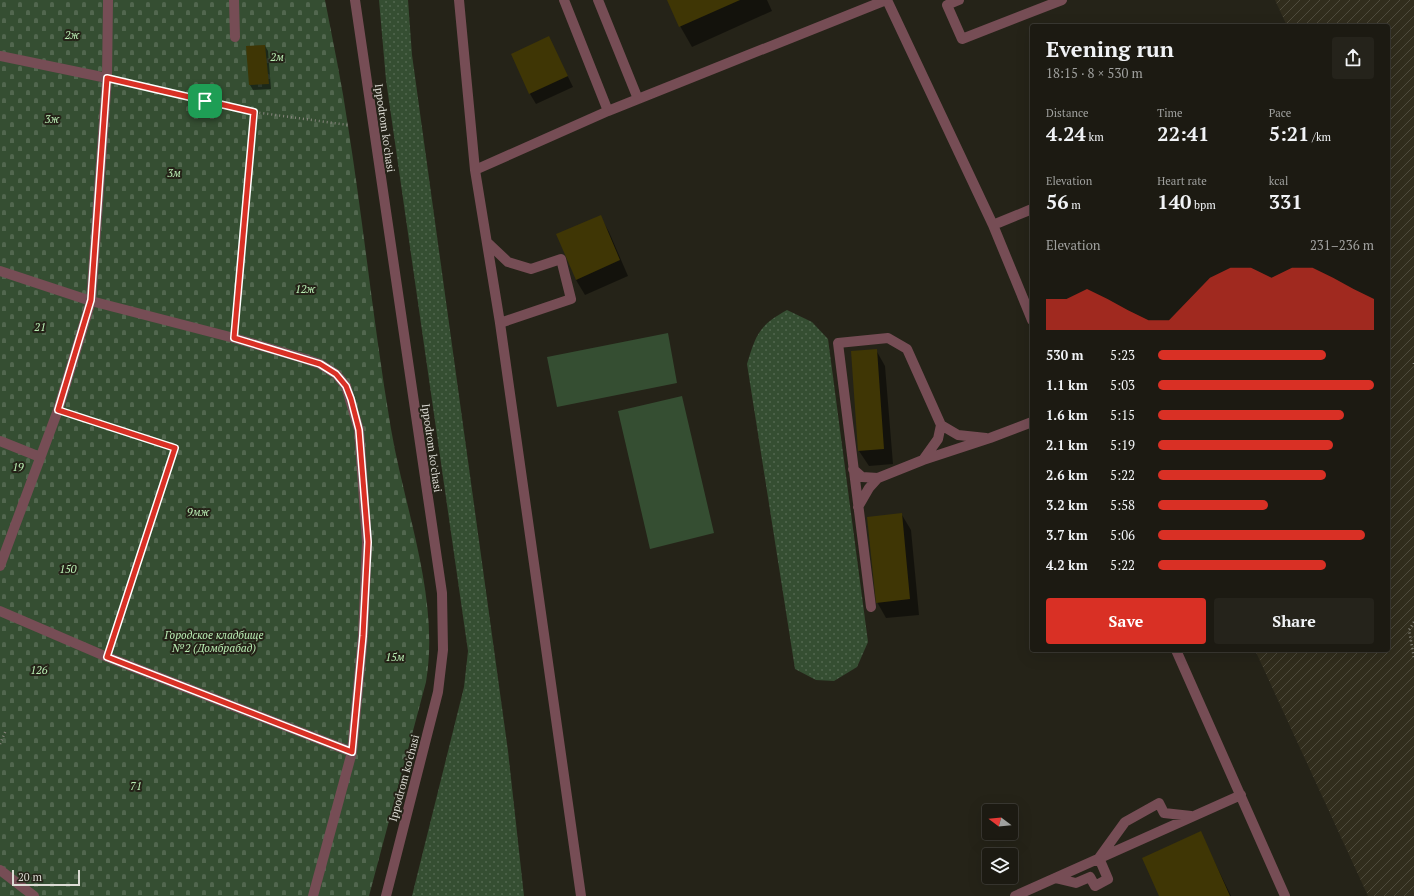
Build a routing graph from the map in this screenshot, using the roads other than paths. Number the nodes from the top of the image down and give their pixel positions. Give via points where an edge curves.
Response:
1 (108, 0) edge
2 (234, 0) edge
3 (355, 0) edge
4 (459, 0) edge
5 (564, 0) edge
6 (598, 0) edge
7 (887, 0) edge
8 (959, 0) edge
9 (1062, 0) edge
10 (235, 37) dead end
11 (0, 56) edge
12 (107, 78) junction
13 (638, 99) junction
14 (608, 111) junction
15 (475, 170) junction
16 (1030, 210) edge
17 (993, 225) junction
18 (488, 243) junction
19 (0, 271) edge
20 (91, 300) junction
21 (1030, 315) edge
22 (500, 323) junction
23 (1030, 423) edge
24 (941, 425) junction
25 (990, 438) junction
26 (0, 441) edge
27 (40, 457) junction
28 (923, 460) junction
29 (853, 468) junction
30 (878, 478) junction
31 (858, 507) junction
32 (0, 566) edge
33 (870, 607) dead end
34 (0, 611) edge
35 (1177, 652) edge
36 (352, 752) junction
37 (1240, 795) junction
38 (1193, 816) junction
39 (1098, 858) junction
40 (0, 870) edge
41 (1055, 878) junction
42 (34, 896) edge
43 (313, 896) edge
44 (386, 896) edge
45 (582, 896) edge
46 (1015, 896) edge
47 (1285, 896) edge

1 - 12 street
2 - 10 street
3 - 44 street, Ippodrom ko'chasi via 444,621 444,650 435,706
4 - 15 street
5 - 14 street
6 - 13 street
7 - 13 street
7 - 17 street
8 - 9 street via 947,5 962,39
11 - 12 street
12 - 20 street
13 - 14 street
14 - 15 street
15 - 18 street
16 - 17 street
17 - 21 street
18 - 22 street
18 - 22 street via 508,262 531,269 561,259 571,299
19 - 20 street
20 - 27 street via 58,410
20 - 36 street via 320,364 336,374 346,386 359,430 368,542 363,636
22 - 45 street
23 - 25 street
24 - 25 street via 958,434
24 - 28 street via 938,439
24 - 29 street via 907,349 888,338 838,343
25 - 28 street
26 - 27 street
27 - 32 street
28 - 30 street
29 - 30 street via 862,477
29 - 31 street
30 - 31 street
31 - 33 street
34 - 36 street via 107,657
35 - 37 street
36 - 43 street
37 - 38 street
37 - 47 street
38 - 39 street
38 - 39 street via 1164,813 1159,803 1125,822
39 - 41 street
39 - 41 street via 1108,879 1095,886 1090,877 1076,883
40 - 42 street
41 - 46 street

